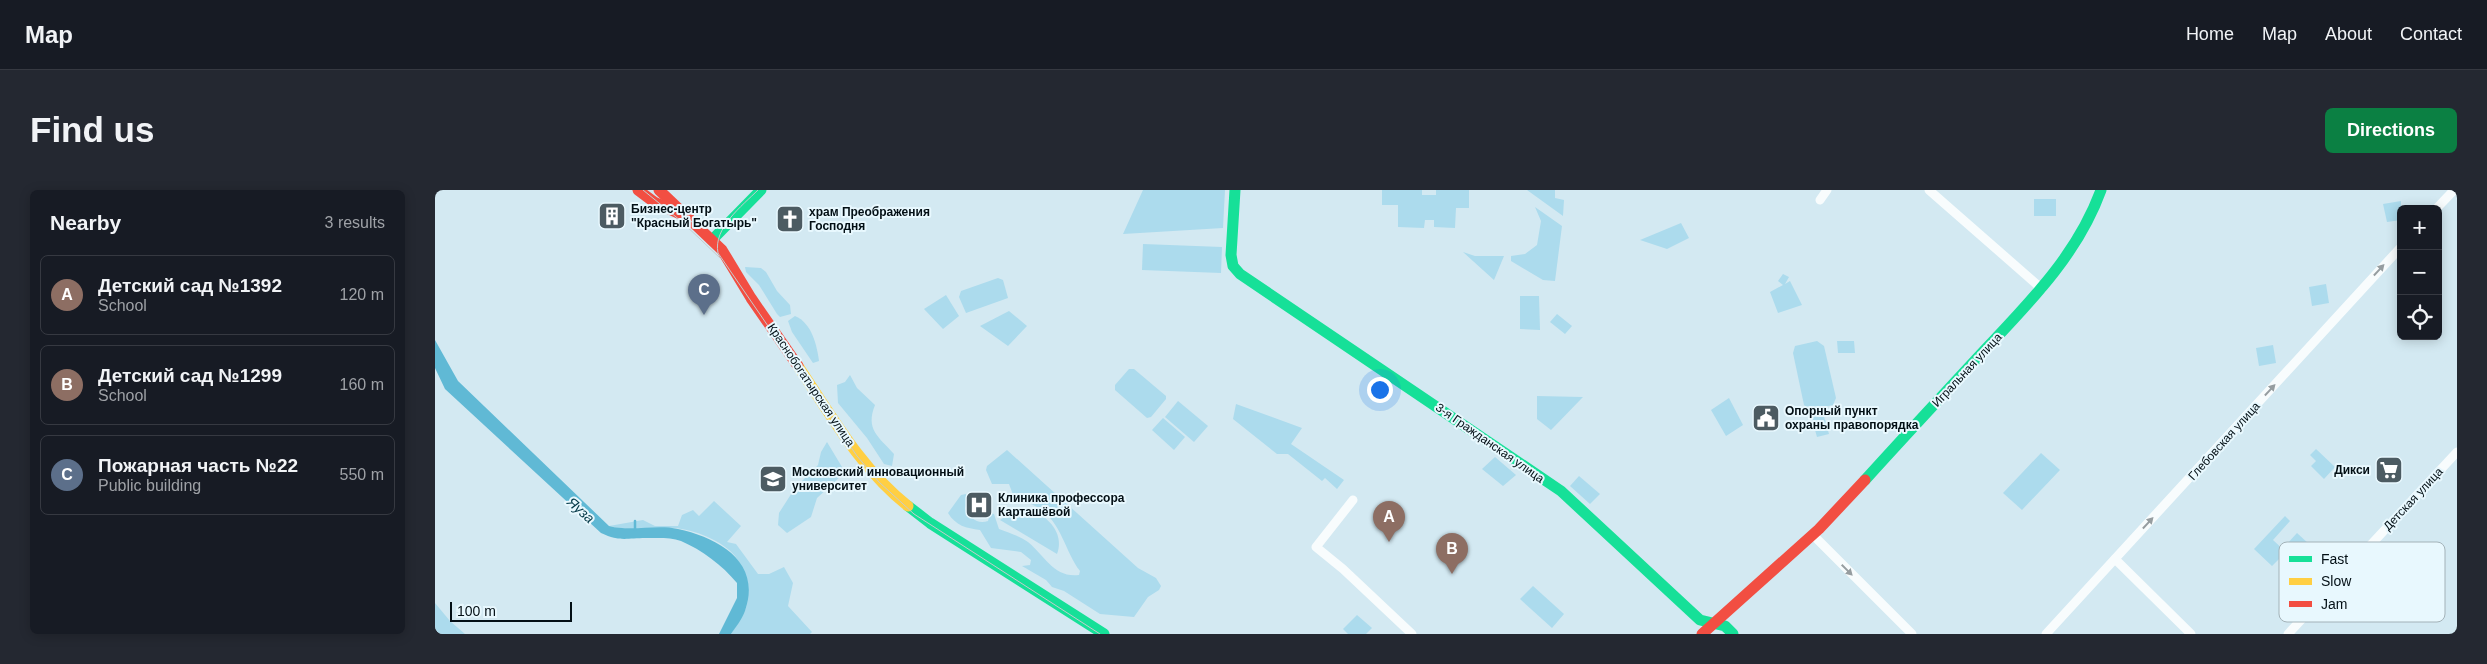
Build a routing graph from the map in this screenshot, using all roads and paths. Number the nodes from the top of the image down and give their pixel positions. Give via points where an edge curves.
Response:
1 (638, 190) edge
2 (659, 190) edge
3 (761, 190) edge
4 (1235, 190) edge
5 (1827, 190) edge
6 (1929, 190) edge
7 (2101, 190) edge
8 (2454, 190) edge
9 (1820, 200) dead end
10 (2441, 205) edge
11 (687, 217) junction
12 (712, 240) junction
13 (2398, 250) edge
14 (2042, 289) junction
15 (2457, 452) edge
16 (1353, 500) dead end
17 (1813, 535) junction
18 (2373, 542) edge
19 (2115, 559) junction
20 (2299, 622) edge
21 (1713, 623) junction
22 (1104, 634) edge
23 (1412, 634) edge
24 (1702, 634) edge
25 (1733, 634) edge
26 (1912, 634) edge
27 (2046, 634) edge
28 (2191, 634) edge
29 (2288, 634) edge

1 - 11 street, Краснобогатырская улица via 654,202
2 - 11 street, Краснобогатырская улица
3 - 12 street
4 - 21 street, 3-я Гражданская улица via 1231,254 1233,266 1240,274 1561,491 1700,620
5 - 9 street
6 - 14 street
7 - 14 street, Игральная улица via 2076,244
8 - 10 street
11 - 12 street, Краснобогатырская улица
12 - 22 street, Краснобогатырская улица via 722,250 858,455 881,481 930,523
19 -> 13 street, Глебовская улица
14 - 17 street, Игральная улица
15 - 18 street, Детская улица
16 - 23 street via 1316,547
17 - 21 street, Игральная улица
17 -> 26 street
19 - 27 street, Глебовская улица
19 - 28 street
20 - 29 street, Детская улица
21 - 24 street, Игральная улица
21 - 25 street, 3-я Гражданская улица via 1725,626

